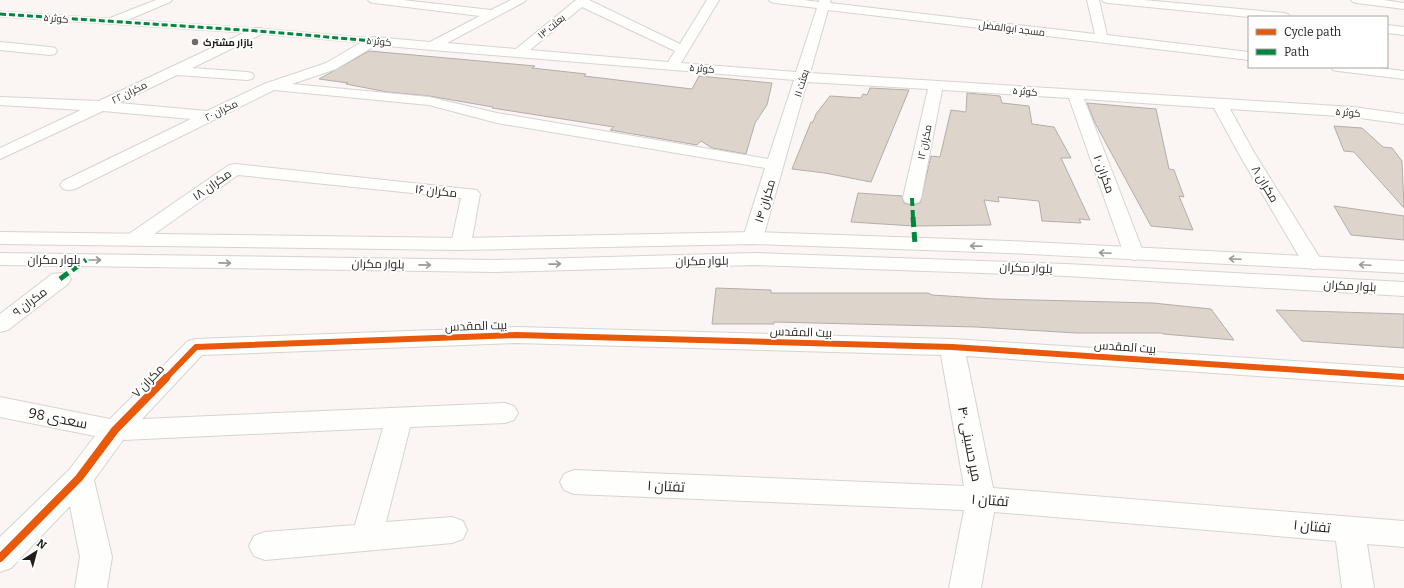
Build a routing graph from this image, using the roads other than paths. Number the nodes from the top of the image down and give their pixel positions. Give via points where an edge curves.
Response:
1 (166, 0) edge
2 (374, 0) edge
3 (520, 0) edge
4 (713, 0) edge
5 (775, 0) edge
6 (1093, 0) edge
7 (1108, 0) edge
8 (1357, 0) edge
9 (582, 1) edge
10 (406, 2) edge
11 (825, 2) edge
12 (1404, 6) edge
13 (0, 14) edge
14 (492, 14) junction
15 (1253, 16) edge
16 (114, 21) junction
17 (1388, 29) edge
18 (258, 31) junction
19 (1404, 32) edge
20 (1102, 38) junction
21 (374, 41) junction
22 (0, 46) edge
23 (432, 46) junction
24 (683, 50) junction
25 (50, 51) dead end
26 (519, 53) junction
27 (1248, 56) edge
28 (673, 66) junction
29 (1346, 68) edge
30 (174, 71) junction
31 (1404, 75) edge
32 (247, 76) dead end
33 (803, 77) junction
34 (936, 85) junction
35 (269, 86) junction
36 (1075, 94) junction
37 (0, 101) edge
38 (1219, 103) junction
39 (102, 106) junction
40 (209, 116) junction
41 (1404, 120) edge
42 (0, 154) edge
43 (776, 165) junction
44 (350, 181) joint
45 (69, 185) dead end
46 (912, 198) dead end
47 (0, 238) edge
48 (753, 238) junction
49 (133, 240) junction
50 (461, 244) junction
51 (1134, 254) junction
52 (0, 259) edge
53 (1260, 260) junction
54 (1313, 263) junction
55 (1404, 267) edge
56 (60, 280) dead end
57 (1276, 282) junction
58 (1404, 289) edge
59 (0, 325) edge
60 (196, 347) joint
61 (952, 347) junction
62 (1404, 377) edge
63 (0, 407) edge
64 (505, 413) dead end
65 (399, 418) junction
66 (115, 430) junction
67 (79, 478) junction
68 (574, 482) dead end
69 (981, 499) junction
70 (452, 530) dead end
71 (1350, 530) junction
72 (1404, 534) edge
73 (367, 537) junction
74 (265, 546) dead end
75 (0, 558) edge
76 (91, 588) edge
77 (965, 588) edge
78 (1358, 588) edge

1 - 16 street
2 - 10 street
3 - 14 street
4 - 24 street
5 - 11 street, مسجد ابوالفضل
6 - 20 street
7 - 15 street
8 - 12 street
9 - 24 street
9 - 26 street, بعثت ۱۳
10 - 14 street
11 - 20 street, مسجد ابوالفضل
11 - 33 street, بعثت ۱۱
13 - 16 street, کوثر ۵
14 - 23 street
16 - 18 street, کوثر ۵
17 - 19 street
18 - 21 street, کوثر ۵
18 - 30 street, مکران ۲۲
20 - 27 street, مسجد ابوالفضل
21 - 23 street, کوثر ۵
21 - 35 street, مکران ۲۰ via 331,66
22 - 25 street
23 - 26 street, کوثر ۵
24 - 28 street
26 - 28 street, کوثر ۵
28 - 33 street, کوثر ۵
29 - 31 street
30 - 32 street
30 - 39 street, مکران ۲۲
33 - 34 street, کوثر ۵
33 - 43 street, بعثت ۱۱
34 - 36 street, کوثر ۵
34 - 46 street, مکران ۱۲
35 - 40 street, مکران ۲۰
35 - 43 street via 429,101 497,118
36 - 38 street, کوثر ۵
36 - 51 street, مکران ۱۰
37 - 39 street
38 - 41 street, کوثر ۵ via 1353,112
38 - 54 street, مکران ۸
39 - 40 street
39 - 42 street, مکران ۲۲
40 - 45 street, مکران ۲۰
43 - 48 street, مکران ۱۴
44 - 49 street, مکران ۱۸ via 235,169
44 - 50 street, مکران ۱۶ via 471,194
47 - 49 street, بلوار مکران
48 - 50 street, بلوار مکران
51 -> 48 street, بلوار مکران
49 - 50 street, بلوار مکران
53 -> 51 street, بلوار مکران
52 -> 57 street, بلوار مکران via 496,266 754,259 1066,270
53 - 54 street, بلوار مکران
53 - 57 street
55 -> 54 street, بلوار مکران
56 - 59 street, مکران ۹
57 - 58 street, بلوار مکران
60 - 61 street, بیت المقدس via 517,335
60 - 66 street, مکران ۷
61 - 62 street, بیت المقدس
61 - 69 street, میر حسینی ۴۰
63 - 66 street, سعدی 98
64 - 65 street, سعدی 98
65 - 66 street, سعدی 98
65 - 73 street
66 - 67 street, مکران ۷
67 - 75 street, مکران ۷
67 - 76 street via 96,557
68 - 69 street, تفتان ۱
69 - 71 street, تفتان ۱
69 - 77 street, میر حسینی ۴۰
70 - 73 street
71 - 72 street, تفتان ۱
71 - 78 street
73 - 74 street

